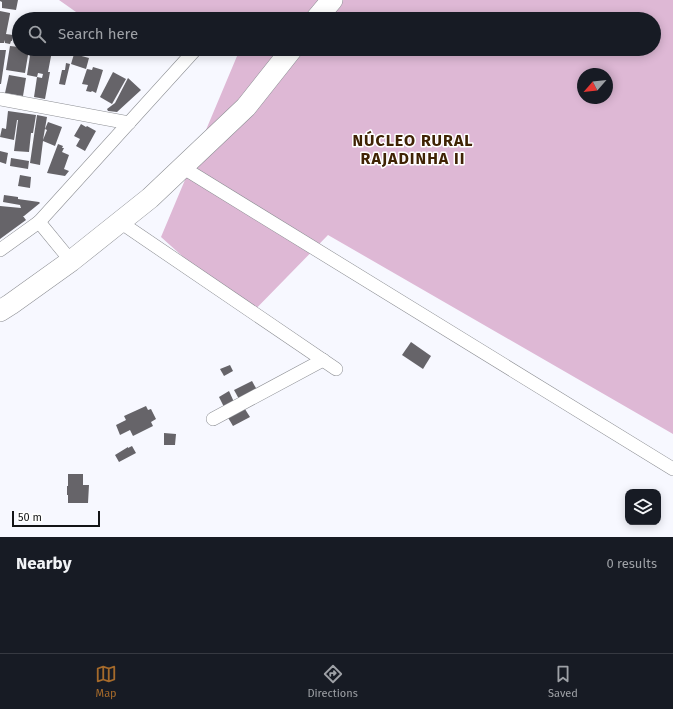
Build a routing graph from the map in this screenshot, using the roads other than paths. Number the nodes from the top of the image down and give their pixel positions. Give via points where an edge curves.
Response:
1 (332, 0) edge
2 (322, 12) edge
3 (190, 56) edge
4 (286, 56) edge
5 (0, 99) edge
6 (129, 123) junction
7 (182, 167) junction
8 (39, 222) junction
9 (120, 222) junction
10 (0, 250) edge
11 (71, 261) junction
12 (0, 311) edge
13 (323, 360) junction
14 (336, 369) dead end
15 (213, 419) dead end
16 (673, 469) edge

1 - 2 main road
3 - 6 street
4 - 7 main road via 246,107
5 - 6 street
6 - 8 street
7 - 9 main road
7 - 16 street
8 - 10 street
8 - 11 street
9 - 11 main road
9 - 13 street
11 - 12 main road
13 - 14 street
13 - 15 street

